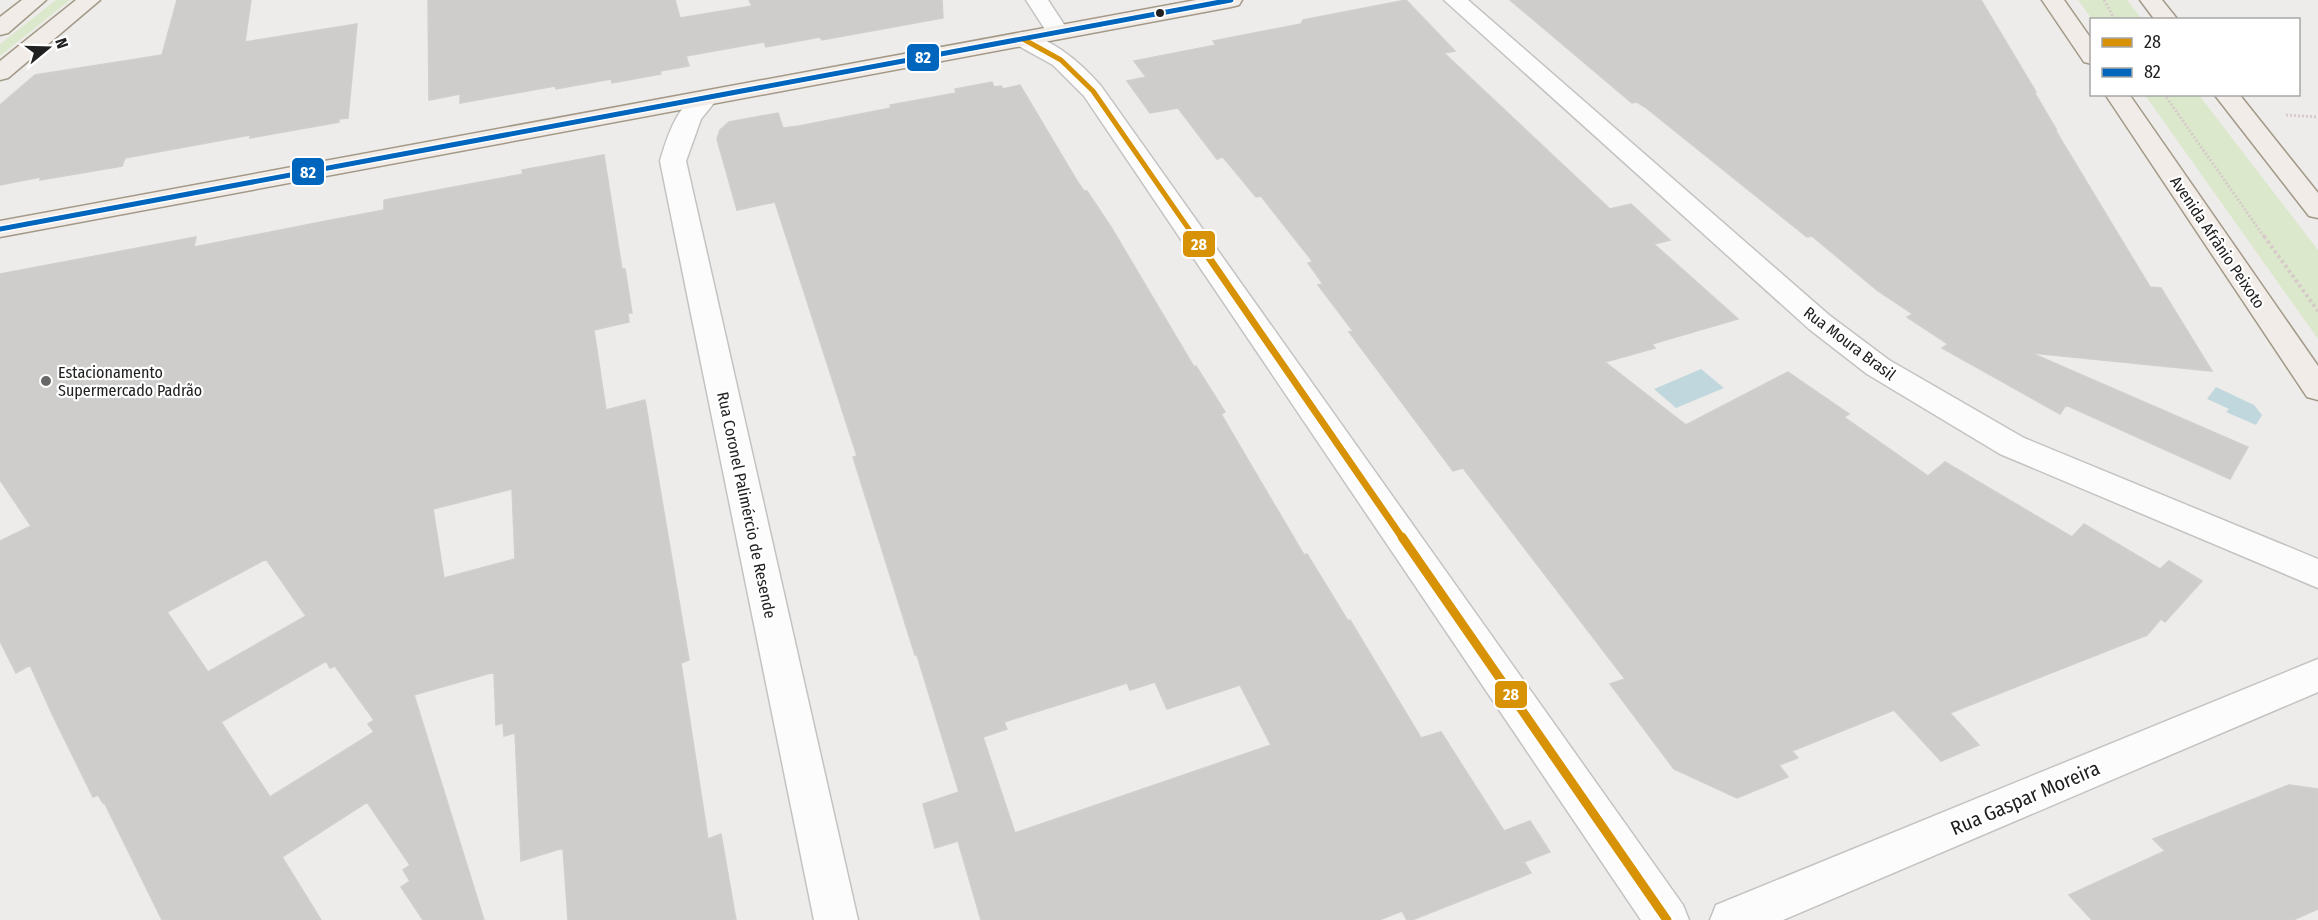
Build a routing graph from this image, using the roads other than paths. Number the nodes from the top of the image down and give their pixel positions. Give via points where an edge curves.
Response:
1 (35, 0) edge
2 (88, 0) edge
3 (1037, 0) edge
4 (1231, 0) edge
5 (1455, 0) edge
6 (2053, 0) edge
7 (2151, 0) edge
8 (2165, 18) edge
9 (0, 28) edge
10 (1058, 32) junction
11 (1023, 39) junction
12 (2090, 56) edge
13 (0, 73) edge
14 (2118, 96) edge
15 (2228, 96) edge
16 (706, 98) junction
17 (2318, 210) edge
18 (0, 229) edge
19 (2318, 389) edge
20 (2318, 574) edge
21 (2318, 675) edge
22 (836, 920) edge
23 (1667, 920) edge
24 (1732, 920) edge

1 - 9 main road
2 - 13 main road
3 - 10 street
4 - 10 main road
5 - 20 street, Rua Moura Brasil via 1819,322 1878,367 2012,446
6 - 12 main road
7 - 8 main road
10 - 11 main road
11 - 16 main road
11 - 23 street via 1074,69 1093,92
14 - 19 main road, Avenida Afrânio Peixoto
15 - 17 main road
16 - 18 main road
16 - 22 street, Rua Coronel Palimércio de Resende via 681,130 673,161
21 - 24 street, Rua Gaspar Moreira

